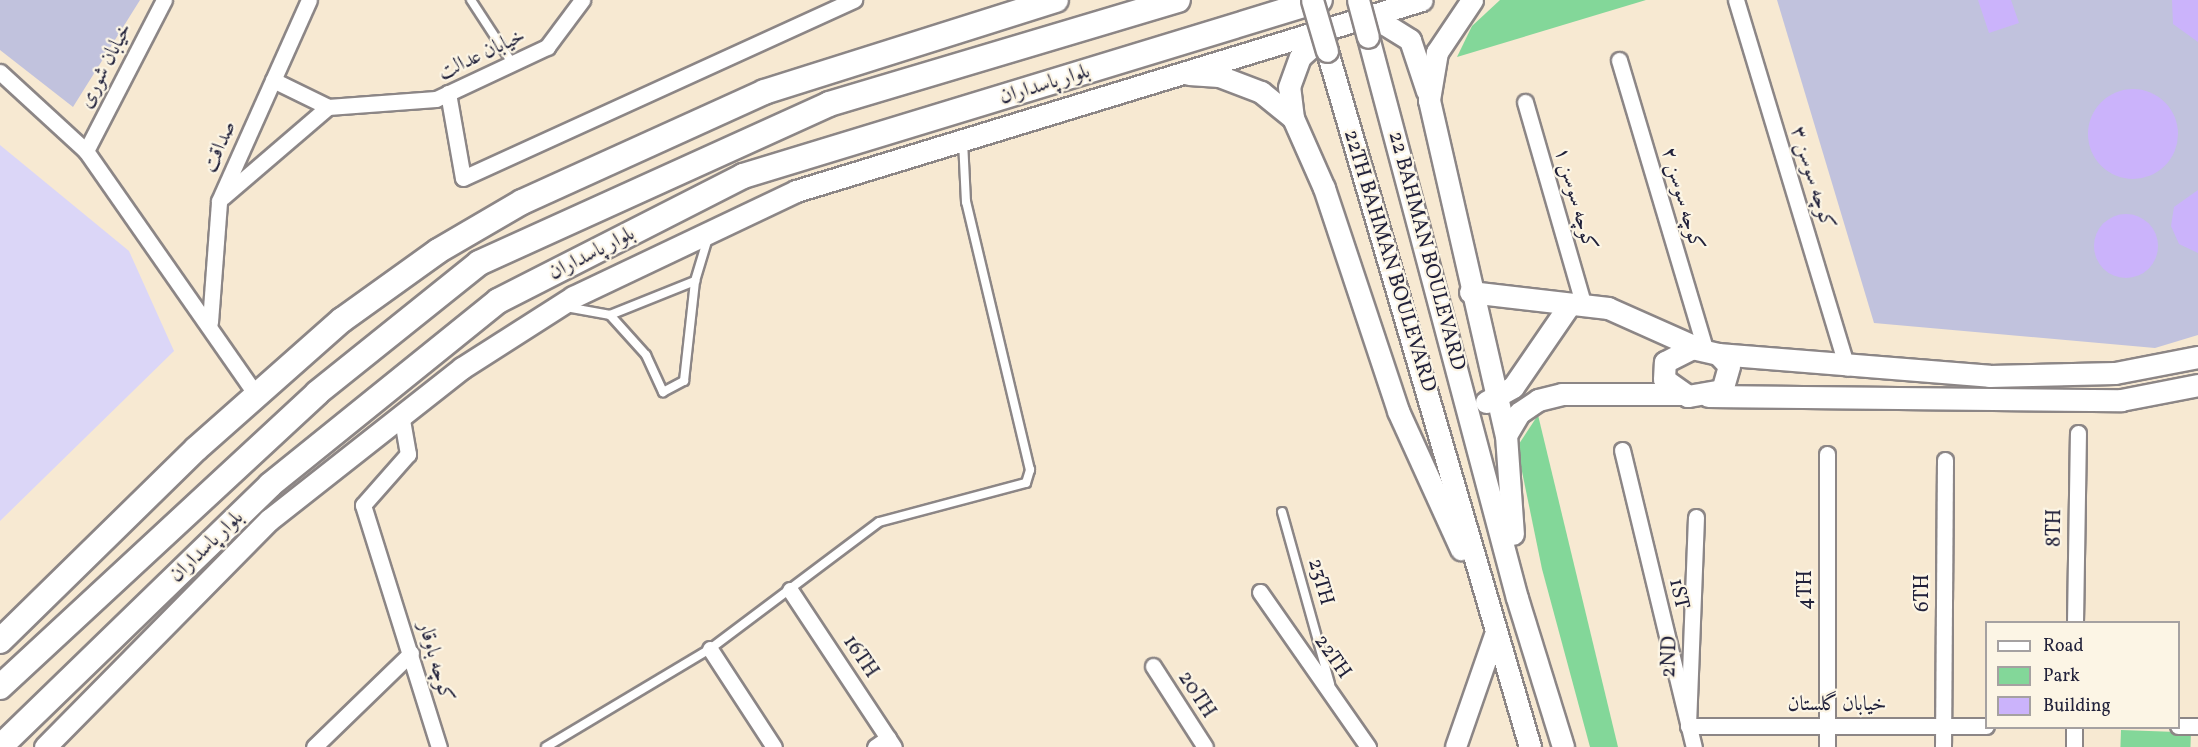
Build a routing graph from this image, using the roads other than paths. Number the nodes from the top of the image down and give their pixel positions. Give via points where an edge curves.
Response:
1 (164, 0) edge
2 (471, 0) edge
3 (582, 0) edge
4 (854, 0) edge
5 (1178, 0) edge
6 (1312, 0) edge
7 (1320, 0) edge
8 (1358, 0) edge
9 (1422, 0) edge
10 (1472, 0) edge
11 (1736, 0) edge
12 (306, 1) edge
13 (1049, 1) edge
14 (1619, 60) dead end
15 (512, 63) junction
16 (0, 72) edge
17 (1170, 73) junction
18 (273, 80) junction
19 (764, 92) junction
20 (448, 93) junction
21 (1429, 100) junction
22 (1525, 102) dead end
23 (829, 104) junction
24 (328, 107) junction
25 (1293, 118) junction
26 (963, 140) junction
27 (86, 151) junction
28 (219, 201) junction
29 (482, 227) junction
30 (711, 228) junction
31 (695, 281) junction
32 (1470, 292) junction
33 (559, 306) junction
34 (1576, 307) junction
35 (414, 312) junction
36 (610, 315) junction
37 (210, 322) junction
38 (1707, 350) junction
39 (2198, 357) edge
40 (1847, 368) junction
41 (2198, 385) edge
42 (1682, 394) junction
43 (1466, 395) junction
44 (257, 396) junction
45 (1708, 396) junction
46 (1498, 399) junction
47 (400, 414) junction
48 (2078, 433) dead end
49 (1506, 435) junction
50 (1622, 450) dead end
51 (1827, 454) dead end
52 (1945, 460) dead end
53 (1282, 512) dead end
54 (1696, 517) dead end
55 (790, 590) junction
56 (1260, 592) dead end
57 (1517, 598) junction
58 (1484, 599) junction
59 (2075, 621) edge
60 (1496, 635) junction
61 (0, 641) edge
62 (710, 649) junction
63 (411, 653) junction
64 (1153, 666) dead end
65 (0, 687) edge
66 (1333, 697) junction
67 (1688, 726) junction
68 (1827, 726) junction
69 (1943, 726) junction
70 (1985, 726) edge
71 (2180, 726) edge
72 (2198, 726) edge
73 (2074, 729) edge
74 (891, 742) edge
75 (0, 747) edge
76 (45, 747) edge
77 (314, 747) edge
78 (439, 747) edge
79 (546, 747) edge
80 (774, 747) edge
81 (875, 747) edge
82 (1205, 747) edge
83 (1368, 747) edge
84 (1456, 747) edge
85 (1530, 747) edge
86 (1563, 747) edge
87 (1694, 747) edge
88 (1827, 747) edge
89 (1943, 747) edge
90 (2074, 747) edge

1 - 27 street, خیابان شوری
2 - 15 lane
3 - 15 street, خیابان عدالت via 547,47
4 - 20 street via 463,178
5 - 23 main road, بلوار پاسداران
6 - 58 main road, 22TH BAHMAN BOULEVARD, bridge
7 - 75 main road, بلوار پاسداران via 743,176 498,301 270,484
8 - 43 main road, 22 BAHMAN BOULEVARD, bridge
9 - 17 main road
10 - 21 main road via 1437,52
11 - 40 street, کوچه سوسن ۳
12 - 18 street, صداقت
13 - 19 main road
14 - 38 street, کوچه سوسن ۲
15 - 20 street, خیابان عدالت
16 - 27 street
17 - 25 main road via 1219,76 1261,92
17 - 26 main road
18 - 24 street
18 - 28 street, صداقت
19 - 23 main road
19 - 29 main road via 522,202
20 - 24 street, خیابان عدالت via 436,99
21 - 25 main road via 1410,40 1383,23 1351,24 1324,34 1300,57 1290,87
21 - 32 main road
22 - 34 street, کوچه سوسن ۱
23 - 35 main road, بلوار پاسداران via 479,263
24 - 28 street
25 - 58 main road via 1324,188 1398,411
26 - 30 main road via 796,191
26 - 55 lane via 966,202 1030,470 1026,483 879,522
27 - 37 street
28 - 37 street, صداقت
29 - 35 main road
29 - 44 main road via 351,313
30 - 31 lane
30 - 33 main road
31 - 36 lane
31 - 36 lane via 684,381 663,392 646,355
32 - 34 main road
32 - 46 main road
33 - 36 lane
33 - 47 main road
34 - 38 main road via 1608,308
34 - 46 main road via 1513,387
35 - 65 main road, بلوار پاسداران via 317,393
37 - 44 street
38 - 40 main road
38 - 42 main road via 1678,351 1665,362 1664,379
38 - 45 main road via 1730,375 1722,390
39 - 40 main road via 2115,373 1989,376
41 - 45 main road via 2121,400
42 - 45 main road
42 - 49 main road via 1562,394 1538,399 1520,413
43 - 46 main road via 1482,403
43 - 57 main road, 22 BAHMAN BOULEVARD
44 - 61 main road
46 - 49 main road
47 - 63 street, کوچه باوقار via 408,454 363,505
47 - 76 main road via 269,520
48 - 59 street, 8TH
49 - 57 main road
50 - 67 street, 1ST
51 - 68 street, 4TH
52 - 69 street, 6TH
53 - 66 lane, 23TH
54 - 67 street, 2ND
55 - 62 lane
55 - 74 street, 16TH
56 - 66 street, 22TH
57 - 86 main road
58 - 60 main road
60 - 84 street
60 - 85 main road
62 - 79 lane
62 - 80 street
63 - 77 street
63 - 78 street, کوچه باوقار
64 - 82 street, 20TH
66 - 83 street, 22TH
67 - 68 street, خیابان گلستان
67 - 87 street, 1ST
68 - 69 street, خیابان گلستان
68 - 88 street, 4TH
69 - 70 street, خیابان گلستان
69 - 89 street, 6TH
71 - 72 street
73 - 90 street
74 - 81 street

